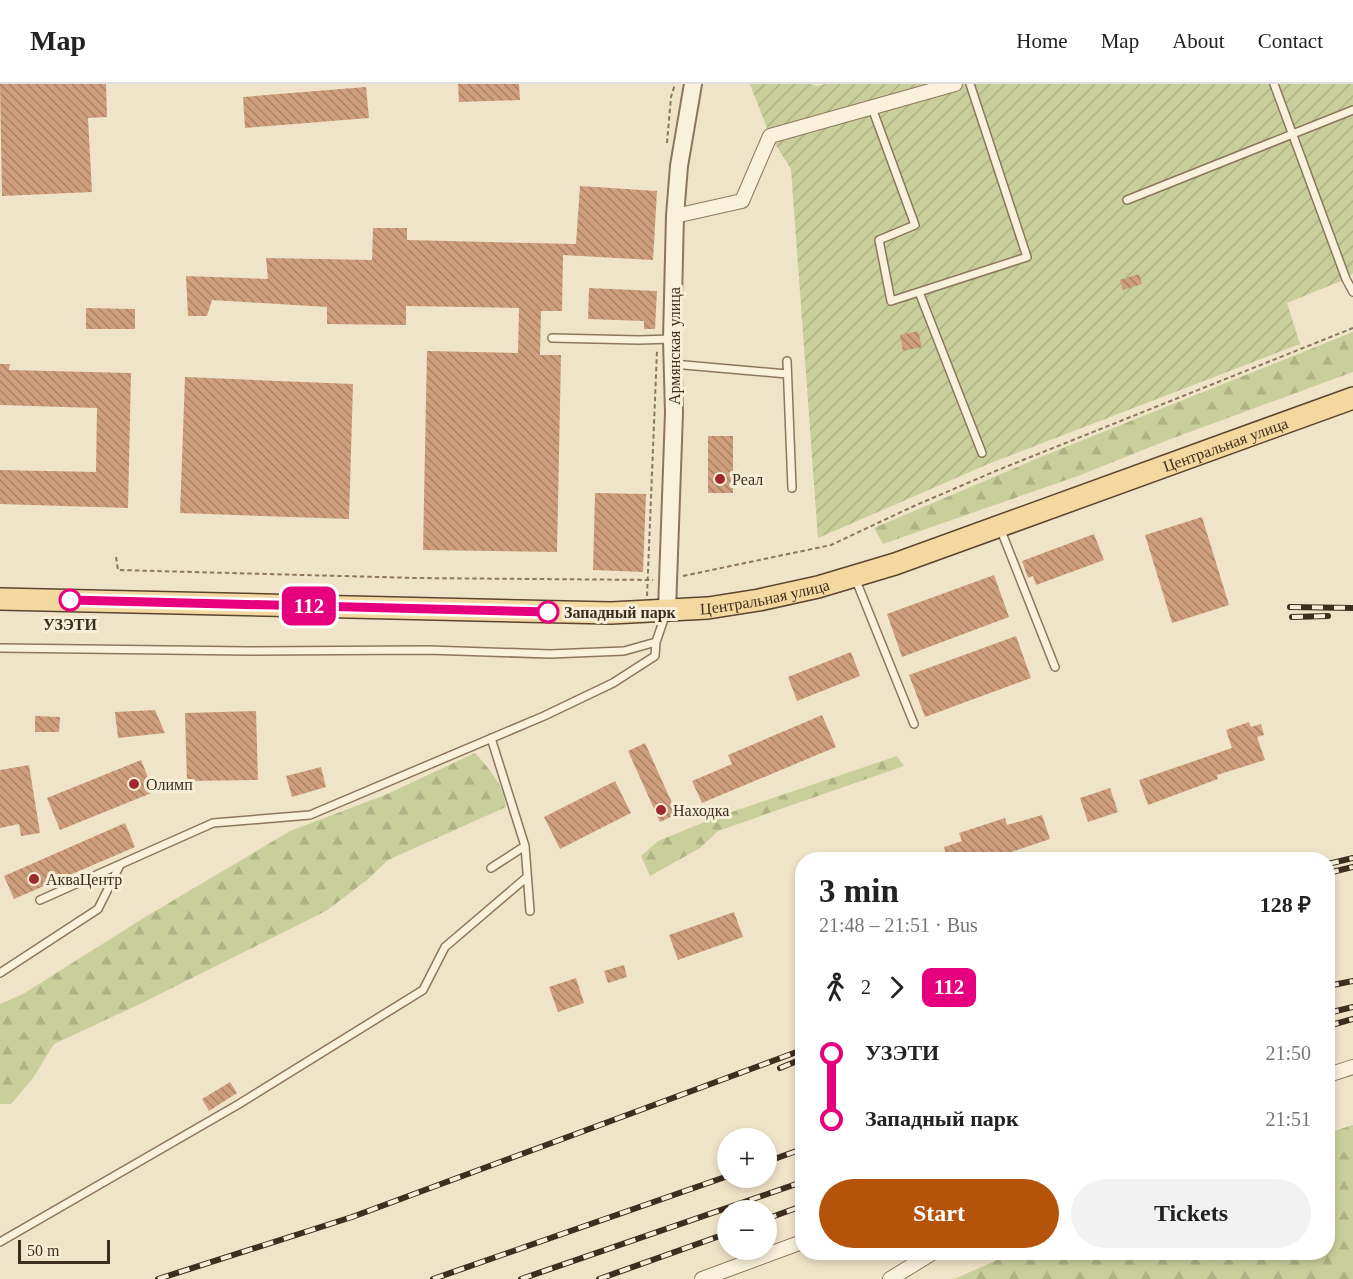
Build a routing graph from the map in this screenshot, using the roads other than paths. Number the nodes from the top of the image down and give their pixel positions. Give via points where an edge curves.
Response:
1 (693, 84) edge
2 (955, 84) edge
3 (970, 84) edge
4 (1274, 84) edge
5 (872, 108) junction
6 (1353, 110) edge
7 (1292, 135) junction
8 (1127, 200) dead end
9 (675, 216) junction
10 (919, 292) junction
11 (1353, 292) edge
12 (552, 338) dead end
13 (672, 339) junction
14 (787, 361) dead end
15 (673, 364) junction
16 (787, 374) junction
17 (1353, 398) edge
18 (982, 453) dead end
19 (792, 488) dead end
20 (999, 526) junction
21 (854, 576) junction
22 (0, 599) edge
23 (667, 610) junction
24 (656, 642) junction
25 (0, 648) edge
26 (1054, 667) dead end
27 (914, 724) dead end
28 (490, 738) junction
29 (525, 846) junction
30 (120, 865) junction
31 (491, 868) dead end
32 (527, 878) junction
33 (40, 900) dead end
34 (530, 911) dead end
35 (0, 973) edge
36 (1353, 1067) edge
37 (1335, 1073) edge
38 (0, 1242) edge
39 (795, 1245) edge
40 (921, 1260) edge
41 (702, 1279) edge
42 (890, 1279) edge

1 - 9 street, Армянская улица
2 - 5 street
3 - 10 lane via 1027,257
4 - 7 lane
5 - 9 street via 770,136 742,201
5 - 10 lane via 915,225 879,240 891,301
6 - 7 lane
7 - 8 lane
7 - 11 lane
9 - 13 street, Армянская улица
10 - 18 lane
12 - 13 lane
13 - 15 street, Армянская улица
14 - 16 lane
15 - 16 lane
15 - 23 street, Армянская улица
16 - 19 lane
17 - 20 main road, Центральная улица
20 - 21 main road, Центральная улица
20 - 26 lane
21 - 23 main road, Центральная улица via 759,600
21 - 27 lane
22 - 23 main road, Центральная улица via 611,613
23 - 24 lane
24 - 25 lane via 624,651 550,654
24 - 28 lane via 655,656 613,683
28 - 29 lane
28 - 30 lane via 310,815 213,823
29 - 31 lane
29 - 32 lane
30 - 33 lane
30 - 35 lane via 98,909
32 - 34 lane
32 - 38 lane via 445,947 423,990 238,1104
36 - 37 street
39 - 41 street
40 - 42 street

